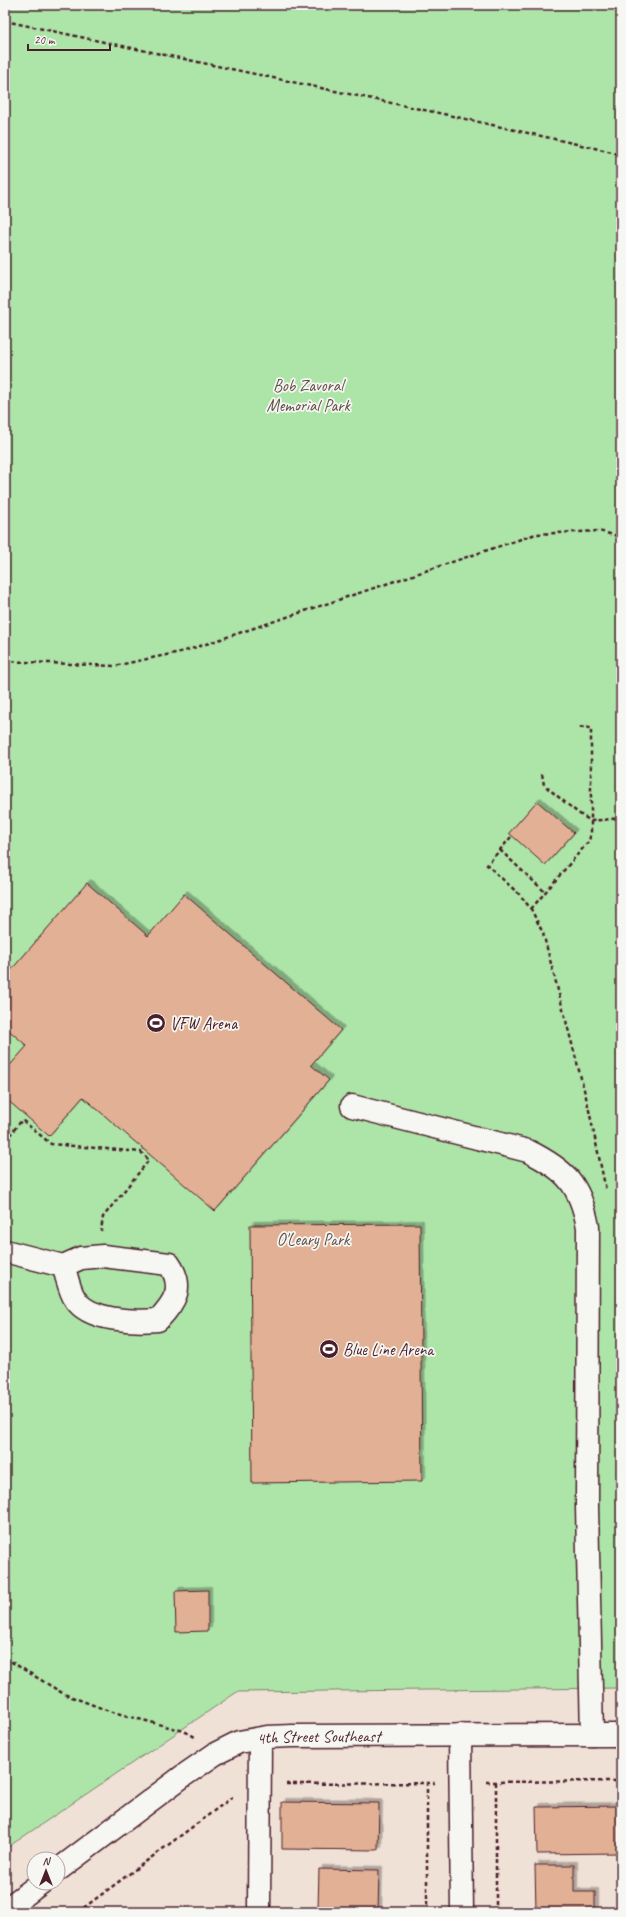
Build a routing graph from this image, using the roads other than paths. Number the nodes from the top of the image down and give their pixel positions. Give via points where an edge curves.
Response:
1 (352, 1106) dead end
2 (5, 1251) edge
3 (63, 1266) junction
4 (460, 1735) junction
5 (592, 1735) junction
6 (621, 1735) edge
7 (260, 1739) junction
8 (66, 1864) edge
9 (30, 1891) edge
10 (5, 1910) edge
11 (259, 1912) edge
12 (462, 1912) edge

1 - 5 street via 528,1151 552,1163 574,1185 584,1206 588,1227 587,1507
2 - 3 street
3 - 3 street via 81,1258 97,1257 169,1264 176,1274 178,1288 171,1306 158,1320 139,1322 96,1315 86,1310 75,1298
4 - 5 street, 4th Street Southeast
4 - 7 street, 4th Street Southeast via 292,1736
4 - 12 street
5 - 6 street, 4th Street Southeast
7 - 8 street, 4th Street Southeast via 239,1742 215,1754
7 - 11 street
9 - 10 street

